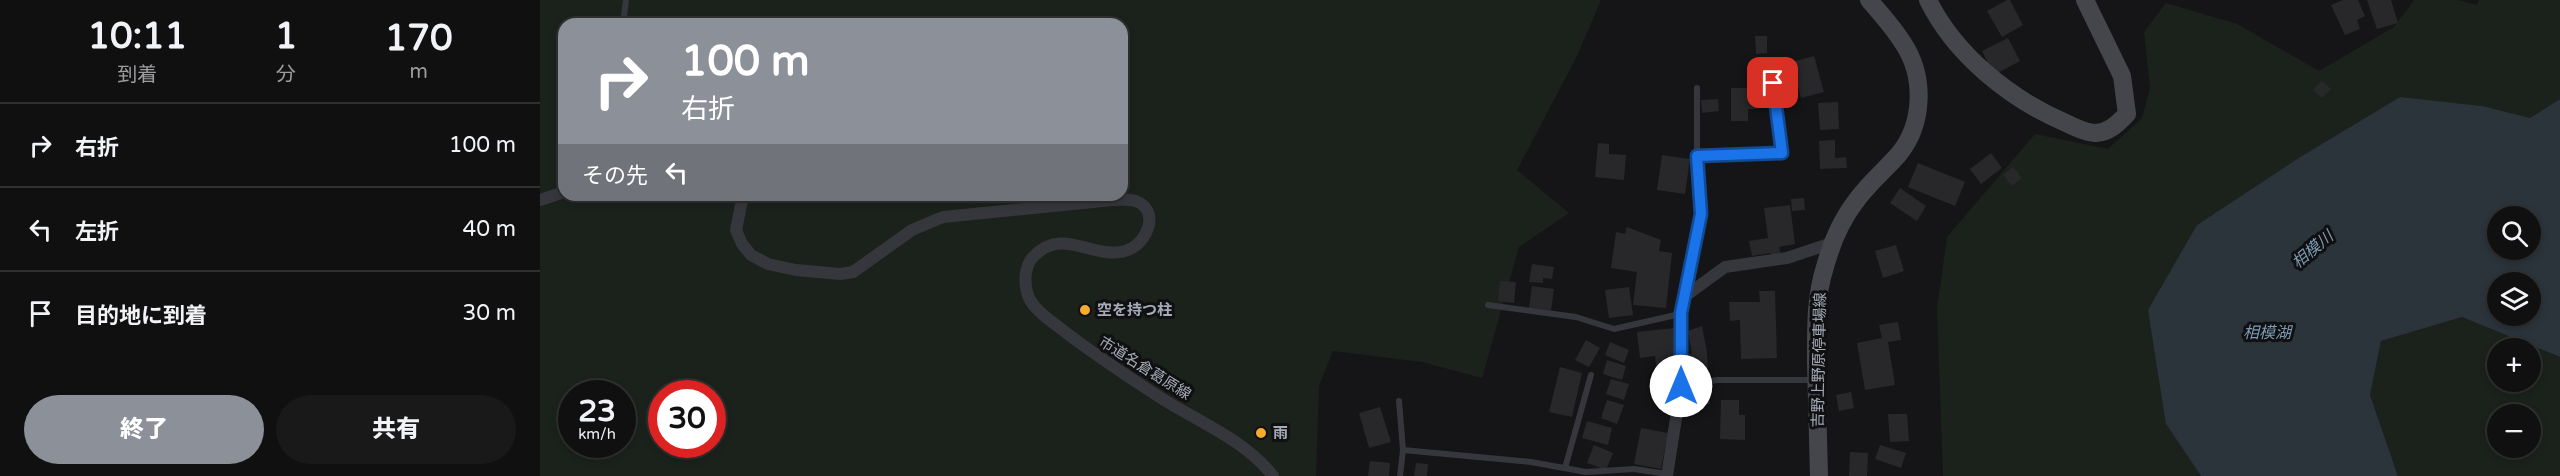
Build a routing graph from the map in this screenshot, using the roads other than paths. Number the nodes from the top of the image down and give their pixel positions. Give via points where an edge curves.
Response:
1 (626, 0) edge
2 (1869, 0) edge
3 (2085, 0) edge
4 (1931, 3) edge
5 (624, 18) edge
6 (1773, 83) dead end
7 (1697, 88) dead end
8 (1697, 156) junction
9 (558, 194) edge
10 (1128, 199) edge
11 (540, 200) edge
12 (741, 201) edge
13 (1103, 201) edge
14 (1834, 242) junction
15 (1684, 297) junction
16 (1488, 305) dead end
17 (1681, 313) junction
18 (1591, 375) dead end
19 (1816, 380) junction
20 (1681, 386) junction
21 (1399, 401) dead end
22 (1403, 450) junction
23 (1565, 468) junction
24 (1667, 475) edge
25 (1273, 476) edge
26 (1400, 476) edge
27 (1819, 476) edge

1 - 5 lane
2 - 14 main road, 吉野上野原停車場線 via 1905,44 1913,64 1919,102 1916,124 1900,152 1855,201
3 - 4 main road via 2122,76 2126,96 2127,114 2115,127 2096,133 2051,117 1994,80 1951,38
6 - 8 lane via 1782,153
7 - 8 lane
8 - 15 lane via 1701,214
9 - 11 street
10 - 25 street, 市道名倉葛原線 via 1146,208 1149,224 1143,239 1132,248 1110,252 1064,243 1045,247 1029,261 1027,294 1048,318 1088,350 1227,436
12 - 13 street, 市道名倉葛原線 via 736,230 751,255 768,264 840,274 853,272 912,230 943,217
14 - 15 street via 1788,258 1725,267
14 - 19 main road, 吉野上野原停車場線 via 1816,309
15 - 17 street
16 - 17 lane via 1576,318 1614,329
17 - 20 street
18 - 23 lane
19 - 20 lane via 1717,380
19 - 27 main road, 吉野上野原停車場線
20 - 24 street
21 - 22 lane
22 - 23 lane via 1468,454
22 - 26 lane
23 - 24 lane via 1586,472 1634,469

